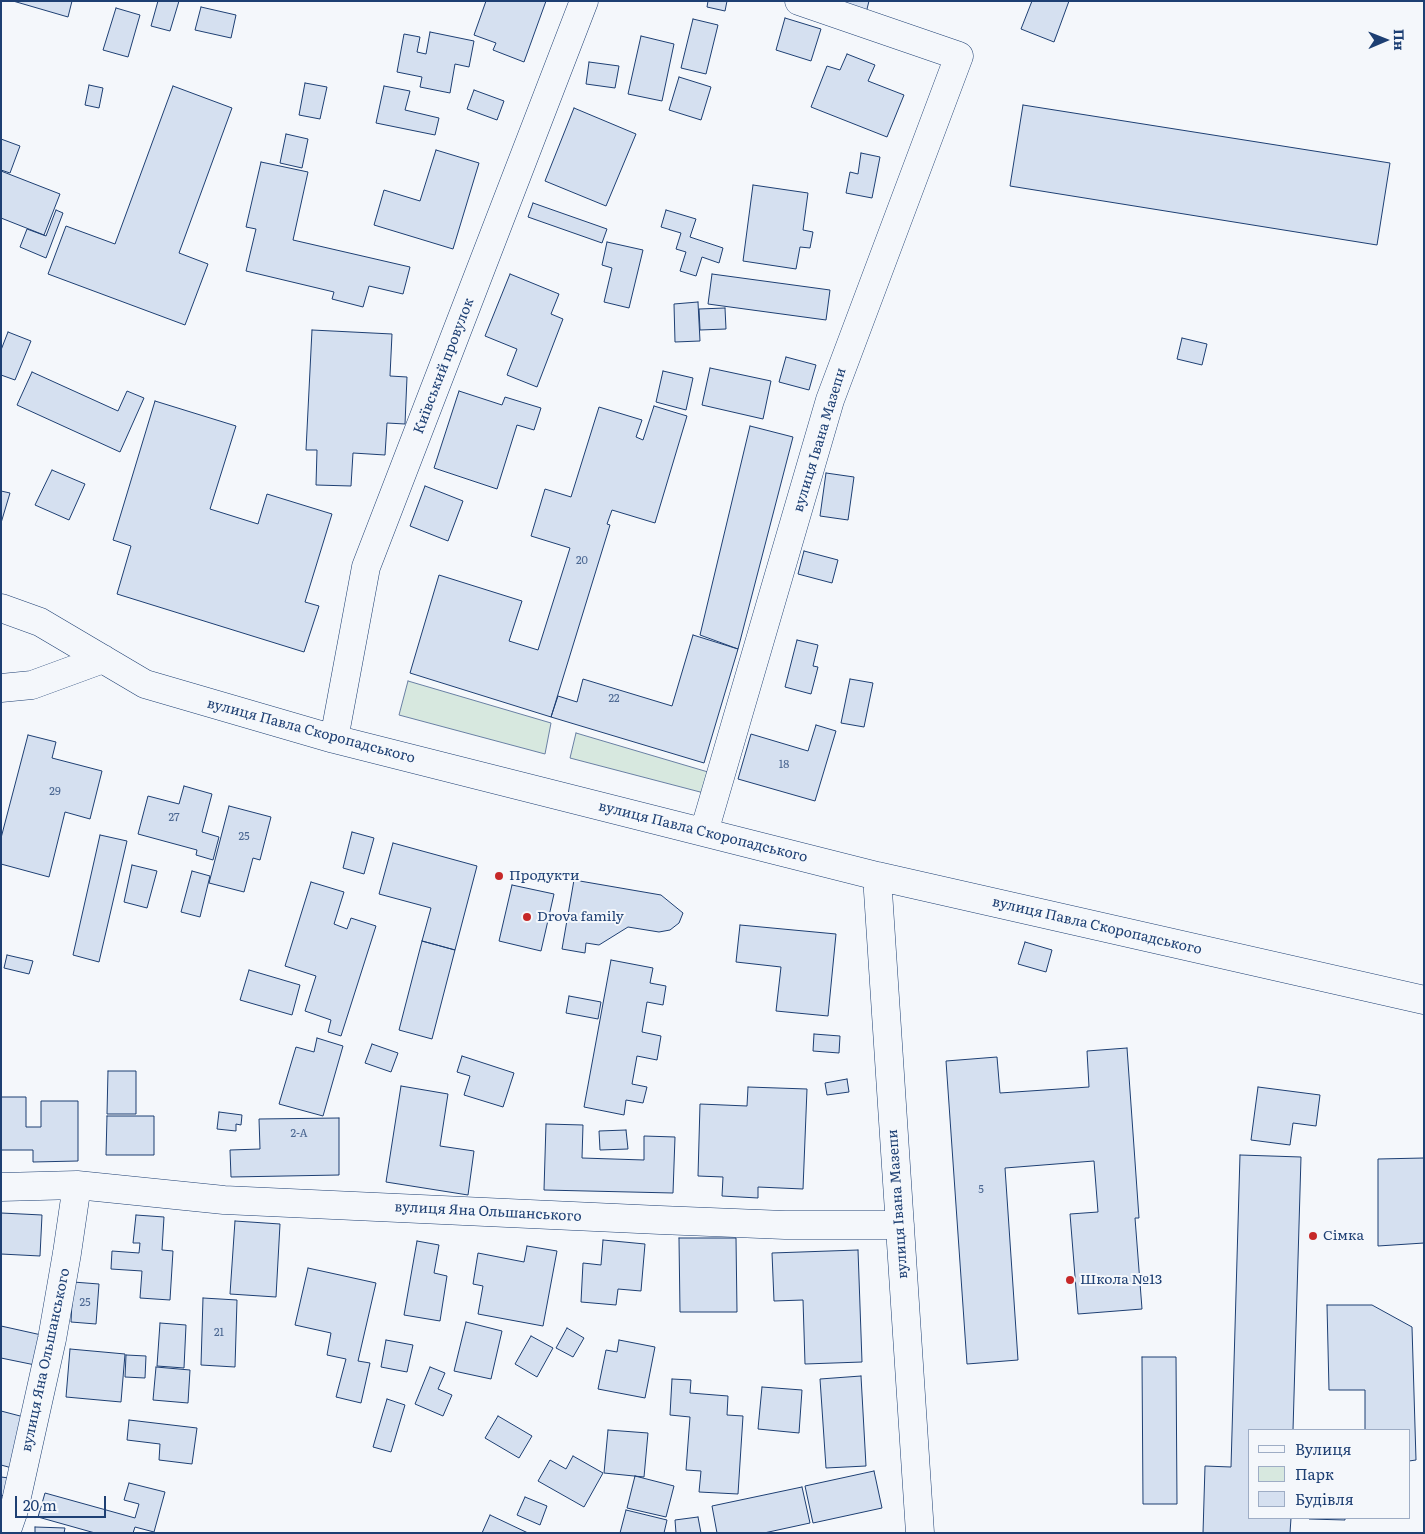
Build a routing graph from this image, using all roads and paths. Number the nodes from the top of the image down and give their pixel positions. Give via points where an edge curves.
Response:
1 (584, 1) edge
2 (799, 1) edge
3 (1, 608) edge
4 (103, 659) junction
5 (1, 688) edge
6 (334, 739) junction
7 (704, 832) junction
8 (878, 876) junction
9 (1424, 1000) edge
10 (77, 1185) junction
11 (1, 1187) edge
12 (900, 1226) junction
13 (6, 1533) edge
14 (920, 1533) edge

1 - 6 street, Київський провулок via 366,567
2 - 7 street, вулиця Івана Мазепи via 960,56 830,400
3 - 4 street, вулиця Павла Скоропадського via 40,622
4 - 5 street via 32,685
4 - 6 street, вулиця Павла Скоропадського via 145,684
6 - 7 street, вулиця Павла Скоропадського
7 - 8 street, вулиця Павла Скоропадського
8 - 9 street, вулиця Павла Скоропадського
8 - 12 street, вулиця Івана Мазепи
10 - 11 street, вулиця Яна Ольшанського
10 - 12 street, вулиця Яна Ольшанського via 234,1200 785,1225
10 - 13 street, вулиця Яна Ольшанського via 52,1339
12 - 14 street, вулиця Івана Мазепи

